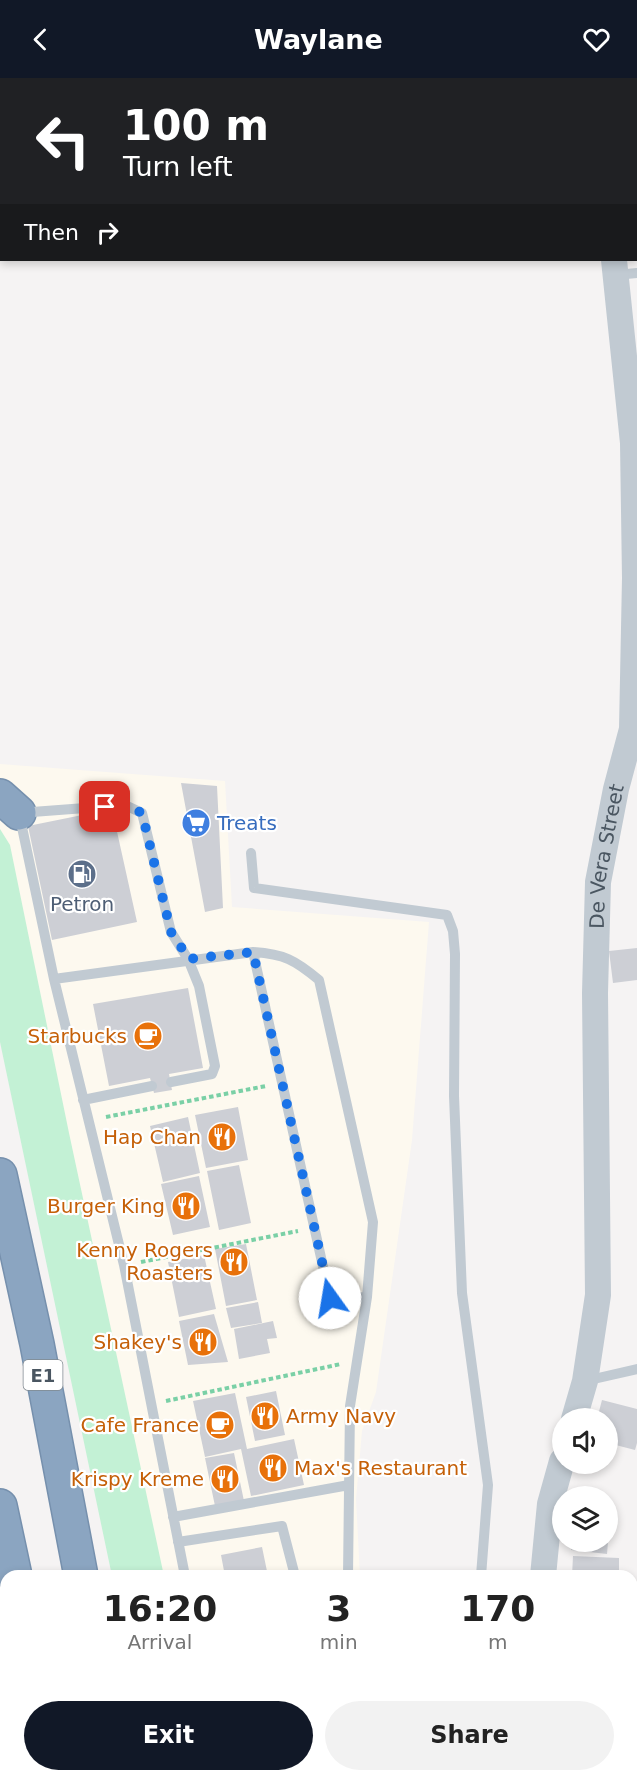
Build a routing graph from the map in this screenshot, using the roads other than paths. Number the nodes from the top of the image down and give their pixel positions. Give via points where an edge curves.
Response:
1 (622, 269) edge
2 (634, 729) edge
3 (10, 804) edge
4 (251, 853) dead end
5 (253, 952) junction
6 (189, 959) junction
7 (54, 979) junction
8 (171, 1082) dead end
9 (152, 1086) dead end
10 (83, 1100) junction
11 (0, 1175) edge
12 (367, 1297) junction
13 (637, 1369) edge
14 (585, 1381) junction
15 (577, 1408) edge
16 (558, 1474) edge
17 (349, 1485) junction
18 (0, 1506) edge
19 (173, 1516) junction
20 (178, 1542) junction
21 (14, 1570) edge
22 (80, 1570) edge
23 (184, 1570) edge
24 (293, 1570) edge
25 (348, 1570) edge
26 (481, 1570) edge
27 (544, 1570) edge

1 - 2 street, De Vera Street via 633,443
2 - 14 street, De Vera Street via 616,789 598,882 598,1295
3 - 6 lane via 125,805 142,813 171,932
3 - 7 lane
4 - 26 lane via 254,888 447,915 453,931 454,1096 462,1293 488,1485
5 - 6 lane
5 - 12 lane via 330,1298
5 - 12 lane via 274,953 299,962 319,980 373,1222
6 - 7 lane
6 - 8 lane via 199,986 215,1066 212,1074
7 - 10 lane
9 - 10 lane
10 - 19 lane via 124,1265
11 - 22 highway, E1 via 38,1344
12 - 17 lane via 350,1406
13 - 14 lane
14 - 15 street, De Vera Street
16 - 27 street via 550,1504
17 - 19 lane
17 - 25 lane
18 - 21 highway
19 - 20 lane
20 - 23 lane
20 - 24 lane via 282,1526

